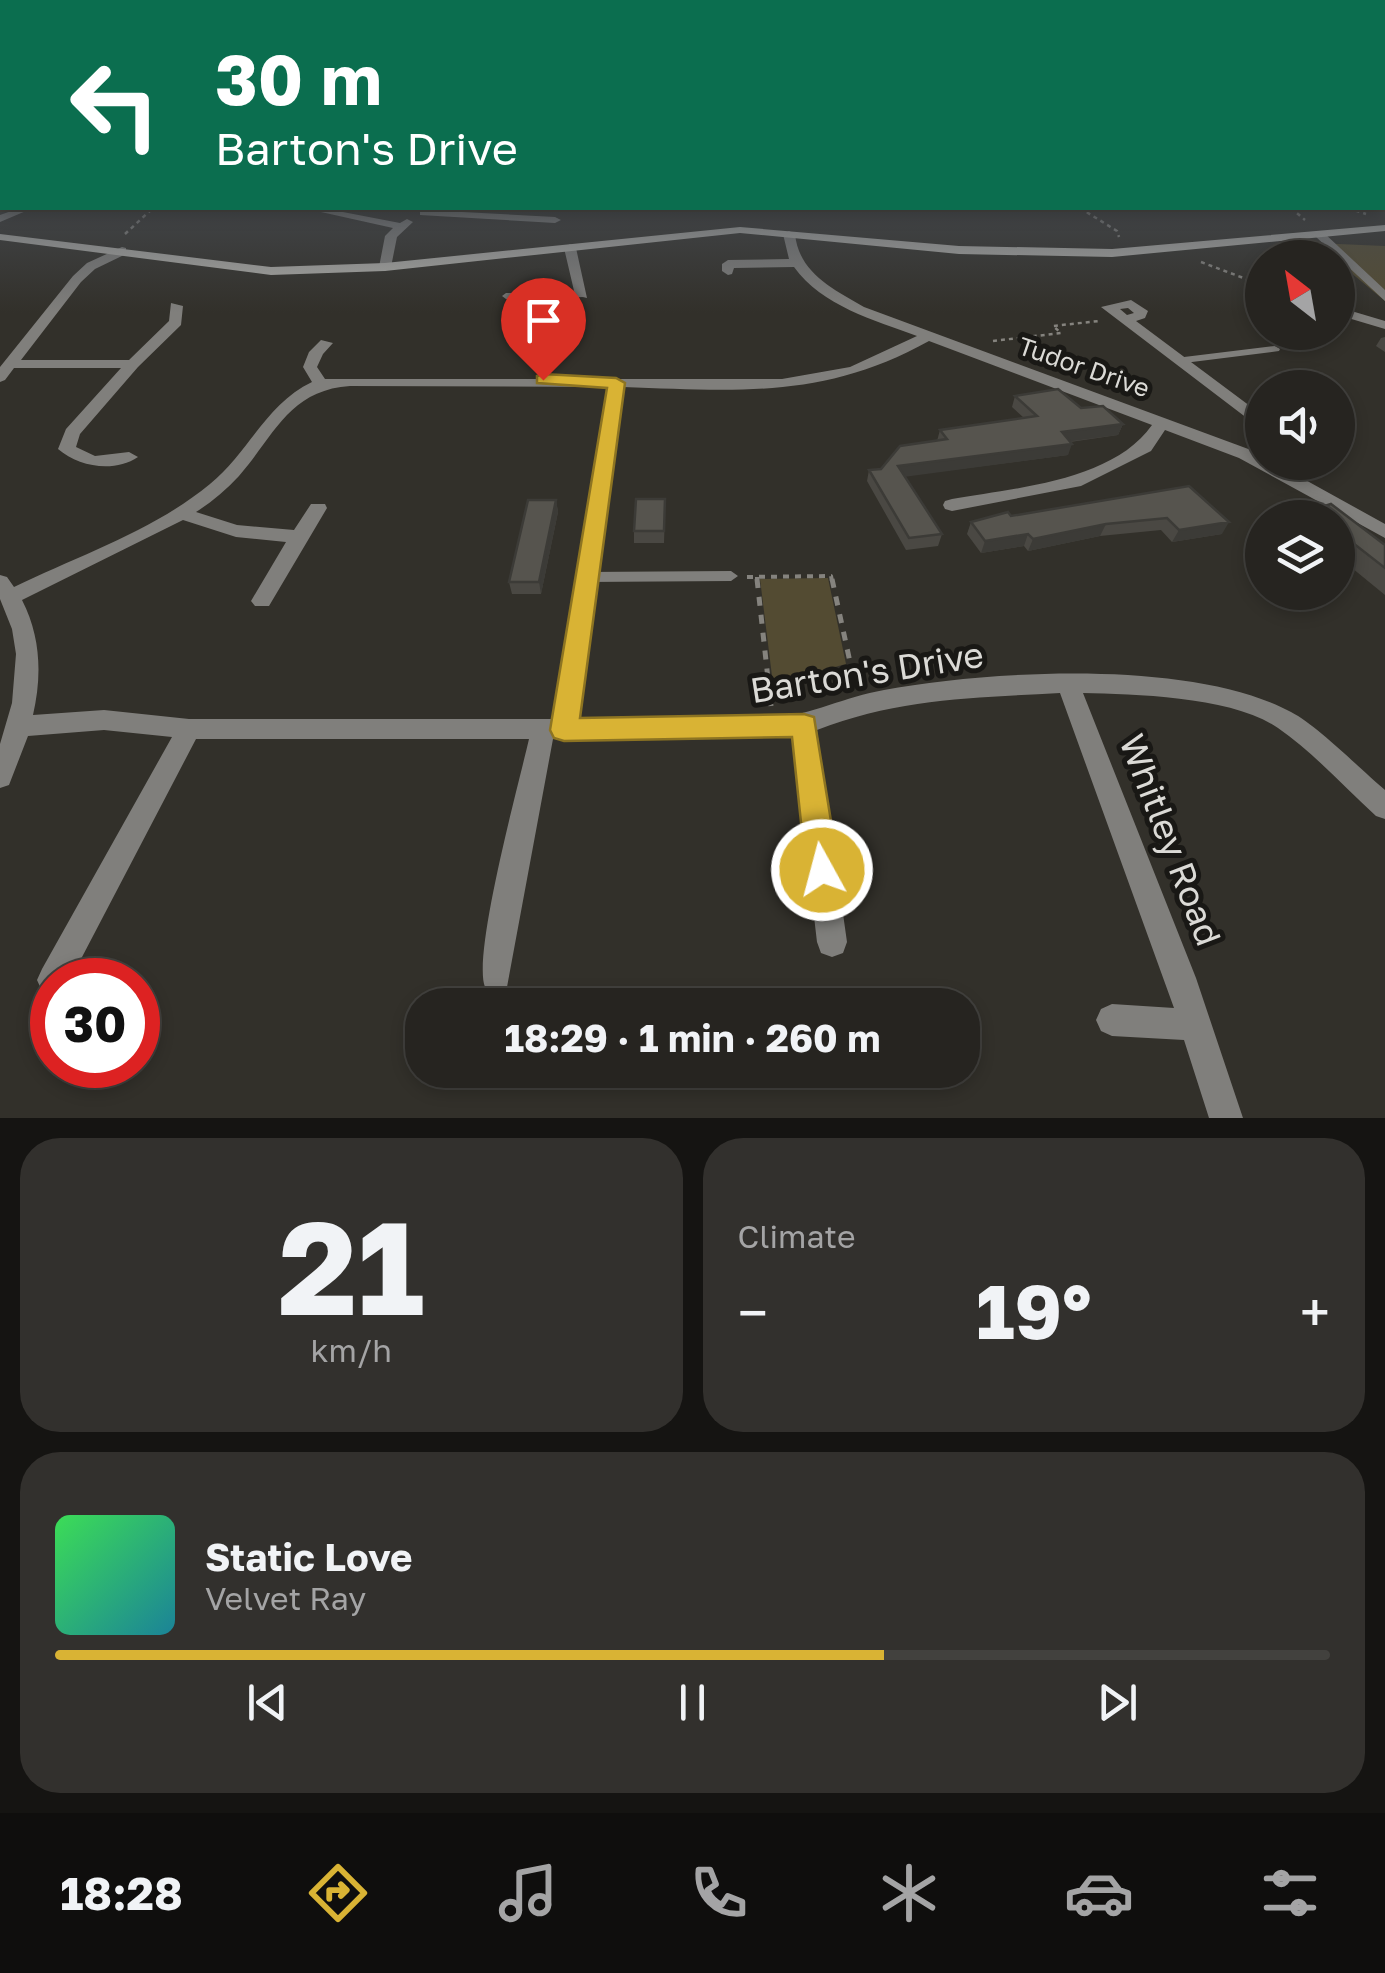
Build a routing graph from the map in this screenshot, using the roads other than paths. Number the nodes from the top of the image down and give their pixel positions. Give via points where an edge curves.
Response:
1 (318, 210) edge
2 (428, 210) edge
3 (555, 220) dead end
4 (400, 226) junction
5 (1385, 228) edge
6 (789, 234) junction
7 (1319, 234) junction
8 (0, 237) edge
9 (122, 244) junction
10 (570, 248) junction
11 (795, 263) junction
12 (384, 267) junction
13 (728, 271) dead end
14 (582, 294) joint
15 (506, 296) dead end
16 (1385, 297) edge
17 (176, 306) dead end
18 (1355, 316) edge
19 (1128, 318) road end
20 (1385, 325) edge
21 (926, 337) junction
22 (326, 343) dead end
23 (1260, 350) edge
24 (1184, 360) junction
25 (133, 364) junction
26 (5, 371) edge
27 (616, 383) junction
28 (321, 384) junction
29 (1245, 408) edge
30 (1163, 422) junction
31 (1244, 454) joint
32 (129, 457) dead end
33 (952, 505) dead end
34 (318, 508) dead end
35 (181, 512) junction
36 (1385, 532) edge
37 (299, 536) junction
38 (731, 576) road end
39 (586, 577) junction
40 (6, 589) edge
41 (262, 601) dead end
42 (1068, 683) junction
43 (804, 725) junction
44 (22, 726) junction
45 (189, 729) junction
46 (553, 730) junction
47 (0, 777) edge
48 (1385, 807) edge
49 (832, 942) dead end
50 (65, 958) edge
51 (496, 976) dead end
52 (1112, 1020) dead end
53 (1196, 1026) junction
54 (1226, 1118) edge

1 - 4 street
2 - 3 street
2 - 4 street
4 - 12 street
5 - 7 street
6 - 7 street via 958,250 1141,251
6 - 10 street via 694,232
6 - 11 street
7 - 16 street
8 - 9 street
9 - 12 street via 271,271
9 - 26 street via 77,280
10 - 12 street
10 - 14 street
11 - 13 street via 728,264
11 - 21 street, Tudor Drive via 860,310
14 - 15 lane
17 - 25 street via 176,322
18 - 20 street
19 - 24 street
21 - 27 street via 844,376 735,387
21 - 30 street, Tudor Drive
22 - 28 street via 310,367
23 - 24 lane
24 - 29 street
25 - 26 street
25 - 32 street via 72,433 67,449 92,462
27 - 28 street
27 - 39 street
28 - 35 street via 296,394 221,484
30 - 31 street, Tudor Drive
30 - 33 street via 1145,446 1075,482
31 - 36 street, Tudor Drive
34 - 37 street
35 - 37 street via 236,531
35 - 40 street
37 - 41 street
38 - 39 lane
39 - 46 street
40 - 44 street via 27,642
42 - 43 street, Barton's Drive via 928,691 859,704
42 - 48 street, Barton's Drive via 1146,685 1245,702 1286,720
42 - 53 street, Whitley Road
43 - 46 street, Barton's Drive
43 - 49 street
44 - 45 street, Barton's Drive via 104,720
44 - 47 street
45 - 46 street, Barton's Drive
45 - 50 street
46 - 51 street via 502,924
52 - 53 street
53 - 54 street, Whitley Road

